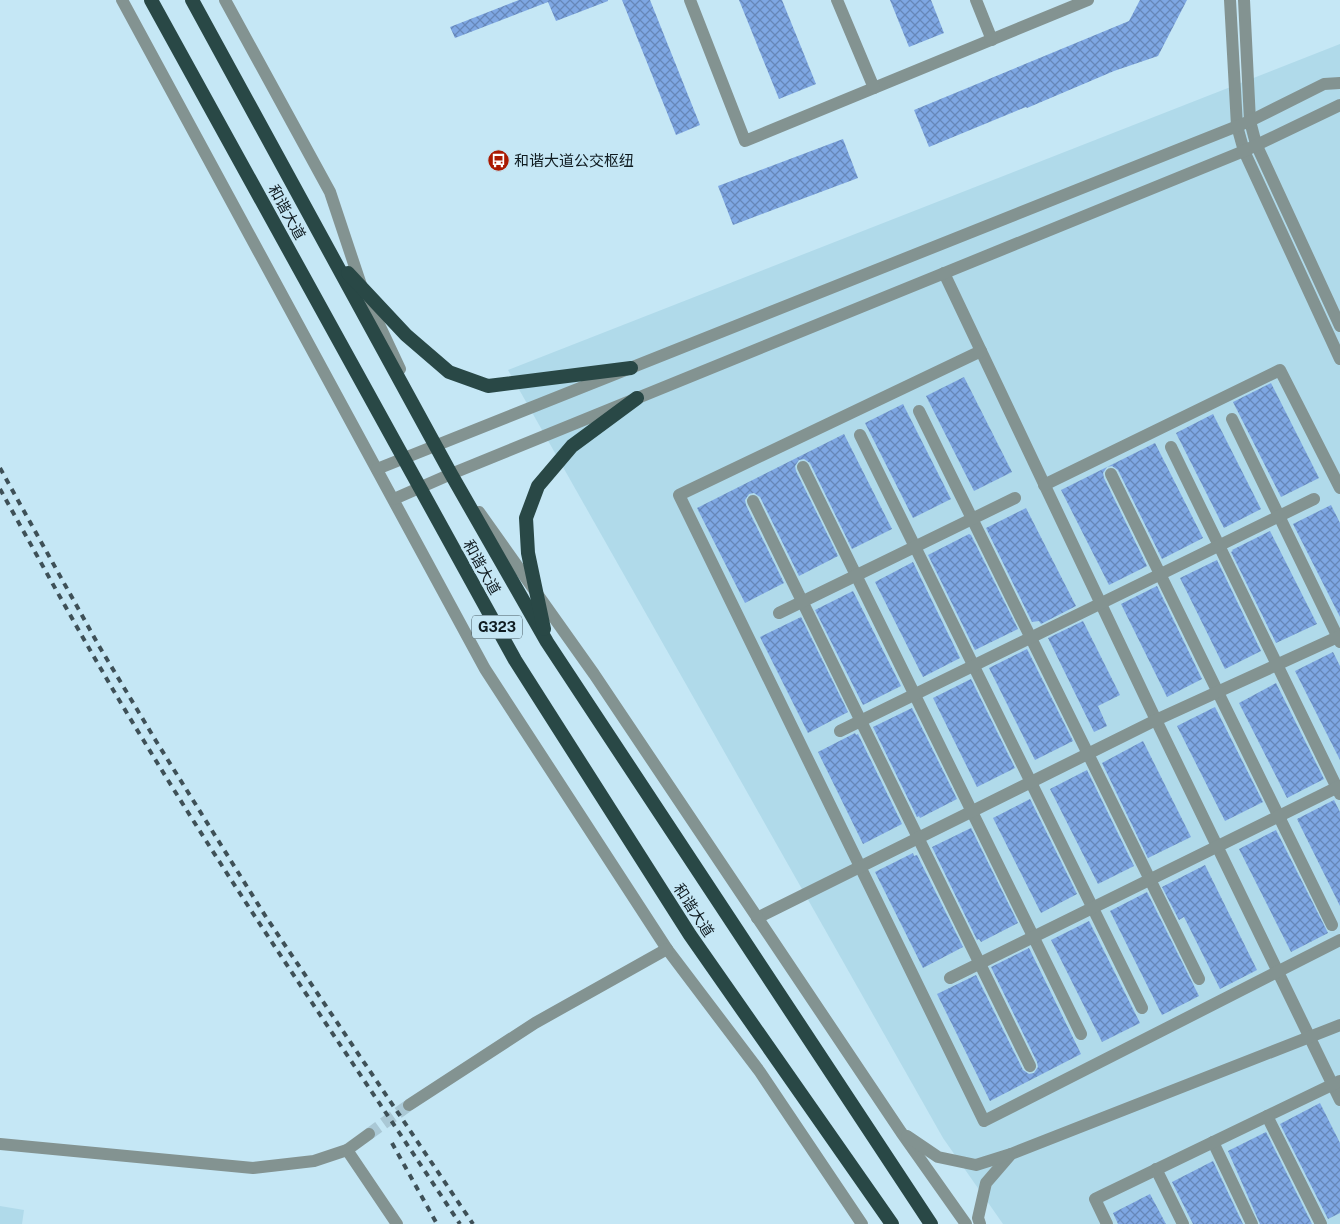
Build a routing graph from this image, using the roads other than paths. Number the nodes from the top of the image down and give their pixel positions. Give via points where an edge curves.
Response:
1 (122, 0) edge
2 (151, 0) edge
3 (192, 0) edge
4 (224, 0) edge
5 (690, 0) edge
6 (836, 0) edge
7 (976, 0) edge
8 (1088, 0) edge
9 (1230, 0) edge
10 (1244, 0) edge
11 (992, 40) junction
12 (1340, 83) edge
13 (874, 88) junction
14 (1340, 105) edge
15 (1250, 121) junction
16 (1237, 126) junction
17 (1256, 144) junction
18 (1244, 151) junction
19 (334, 258) junction
20 (944, 273) junction
21 (362, 288) junction
22 (1340, 326) edge
23 (981, 351) junction
24 (1340, 359) edge
25 (631, 368) junction
26 (637, 398) junction
27 (919, 411) dead end
28 (1232, 419) dead end
29 (860, 434) dead end
30 (437, 446) junction
31 (1171, 447) dead end
32 (403, 459) junction
33 (803, 467) dead end
34 (377, 469) junction
35 (451, 474) junction
36 (1111, 474) dead end
37 (1044, 485) junction
38 (420, 488) junction
39 (1340, 488) edge
40 (1015, 498) dead end
41 (394, 499) junction
42 (1314, 499) dead end
43 (753, 501) dead end
44 (1279, 516) junction
45 (972, 518) junction
46 (1219, 545) junction
47 (915, 546) junction
48 (1160, 574) junction
49 (856, 575) junction
50 (537, 594) junction
51 (802, 602) junction
52 (1101, 603) junction
53 (779, 614) dead end
54 (1031, 637) junction
55 (1339, 639) edge
56 (547, 642) junction
57 (1277, 665) junction
58 (974, 666) junction
59 (1218, 693) junction
60 (915, 695) junction
61 (1156, 720) junction
62 (861, 721) junction
63 (840, 731) dead end
64 (1088, 754) junction
65 (1031, 782) junction
66 (1339, 789) edge
67 (972, 812) junction
68 (1279, 817) junction
69 (918, 838) junction
70 (1218, 847) junction
71 (860, 867) junction
72 (1151, 880) junction
73 (1093, 908) junction
74 (757, 918) junction
75 (1332, 924) dead end
76 (1034, 937) junction
77 (1340, 940) edge
78 (667, 949) junction
79 (980, 964) junction
80 (1277, 972) junction
81 (950, 978) dead end
82 (1199, 978) dead end
83 (1142, 1008) dead end
84 (1340, 1025) edge
85 (1081, 1034) dead end
86 (1309, 1037) junction
87 (1030, 1066) dead end
88 (1336, 1083) edge
89 (1340, 1100) edge
90 (409, 1105) tunnel mouth
91 (1268, 1116) junction
92 (900, 1132) junction
93 (369, 1134) tunnel mouth
94 (1213, 1142) junction
95 (0, 1144) edge
96 (347, 1150) junction
97 (1011, 1154) junction
98 (1156, 1170) junction
99 (397, 1224) edge
100 (862, 1224) edge
101 (892, 1224) edge
102 (931, 1224) edge
103 (966, 1224) edge
104 (980, 1224) edge
105 (1107, 1224) edge
106 (1182, 1224) edge
107 (1252, 1224) edge
108 (1321, 1224) edge

1 - 34 street
2 - 32 highway, 和谐大道 / G323
3 - 19 highway, 和谐大道 / G323
4 - 21 street via 330,192
5 - 13 street via 745,141
6 - 13 street
7 - 11 street
8 - 11 street
9 - 16 street
10 - 15 street
11 - 13 street
12 - 15 street via 1324,84
14 - 17 street
15 - 16 street
15 - 17 street
16 - 18 street
16 - 25 street
17 - 18 street
17 - 22 street
18 - 20 street
18 - 24 street
19 - 21 highway
19 - 30 highway, 和谐大道 / G323
20 - 23 street
20 - 26 street
21 - 25 highway via 406,335 449,372 488,386
21 - 30 street
23 - 37 street
23 - 71 street via 679,495
25 - 30 street
26 - 35 street
26 - 50 highway via 572,446 538,486 526,518 528,553
27 - 45 street
28 - 44 street
29 - 47 street
30 - 32 street
30 - 35 highway, 和谐大道 / G323
31 - 46 street
32 - 34 street
32 - 38 highway, 和谐大道 / G323
33 - 49 street
34 - 41 street
35 - 38 street
35 - 50 street
35 - 56 highway, 和谐大道 / G323
36 - 48 street
37 - 39 street via 1280,370
37 - 52 street
38 - 41 street
38 - 101 highway, 和谐大道 / G323 via 516,660 690,935
40 - 45 street
41 - 78 street via 486,669
42 - 44 street
43 - 51 street
44 - 46 street
44 - 55 street
45 - 47 street
45 - 54 street
46 - 48 street
46 - 57 street
47 - 49 street
47 - 58 street
48 - 52 street
48 - 59 street
49 - 51 street
49 - 60 street
50 - 56 highway
50 - 74 street
51 - 53 street
51 - 62 street
52 - 54 street
52 - 61 street
54 - 58 street
54 - 64 street
55 - 57 street
56 - 102 highway, 和谐大道 / G323
57 - 59 street
57 - 66 street
58 - 60 street
58 - 65 street
59 - 61 street
59 - 68 street
60 - 62 street
60 - 67 street
61 - 64 street
61 - 70 street
62 - 63 street
62 - 69 street
64 - 65 street
64 - 72 street
65 - 67 street
65 - 73 street
66 - 68 street
67 - 69 street
67 - 76 street
68 - 70 street
68 - 75 street
69 - 71 street
69 - 79 street
70 - 72 street
70 - 80 street
71 - 74 street
71 - 80 street via 984,1121
72 - 73 street
72 - 82 street
73 - 76 street
73 - 83 street
74 - 92 street
76 - 79 street
76 - 85 street
77 - 80 street
78 - 90 street via 535,1022
78 - 100 street via 760,1072
79 - 81 street
79 - 87 street
80 - 86 street
84 - 86 street
86 - 88 street
86 - 97 street
88 - 89 street
88 - 91 street
91 - 94 street
91 - 108 street
92 - 97 street via 938,1157 976,1165
92 - 103 street
93 - 96 street
94 - 98 street
94 - 107 street
95 - 96 street via 253,1168 314,1161
96 - 99 street
97 - 104 street via 986,1182 978,1218
98 - 105 street via 1095,1199
98 - 106 street

